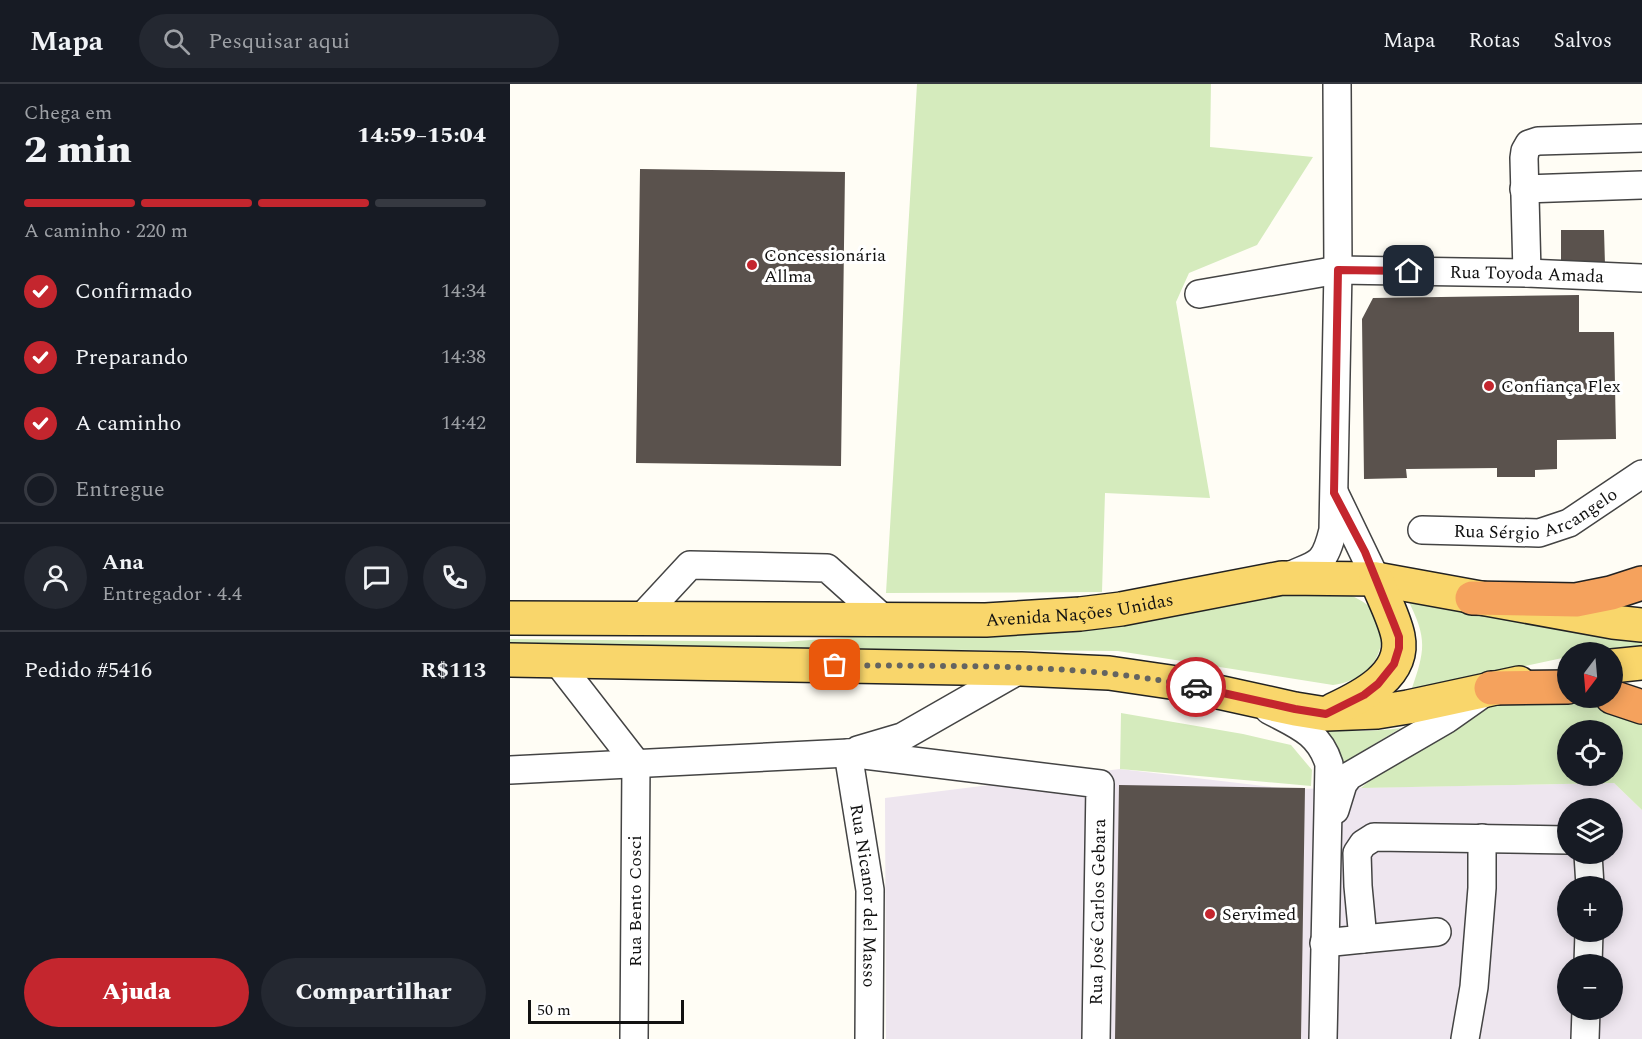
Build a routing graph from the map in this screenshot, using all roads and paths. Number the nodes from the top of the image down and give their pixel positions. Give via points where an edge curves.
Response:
1 (1337, 84) edge
2 (1642, 138) edge
3 (1642, 185) edge
4 (1524, 189) junction
5 (1338, 270) junction
6 (1527, 273) junction
7 (1642, 278) edge
8 (1199, 294) dead end
9 (1642, 474) edge
10 (1334, 493) junction
11 (1422, 530) dead end
12 (1282, 579) junction
13 (1376, 579) junction
14 (1642, 583) edge
15 (1472, 598) junction
16 (510, 601) edge
17 (510, 618) edge
18 (586, 619) junction
19 (640, 619) junction
20 (885, 620) junction
21 (1642, 625) edge
22 (510, 660) edge
23 (556, 660) junction
24 (1642, 663) edge
25 (1623, 665) edge
26 (1021, 669) junction
27 (1557, 675) edge
28 (1557, 687) edge
29 (1491, 688) junction
30 (1250, 699) junction
31 (1623, 701) edge
32 (1642, 707) edge
33 (1326, 714) junction
34 (848, 753) junction
35 (636, 764) junction
36 (510, 770) edge
37 (1329, 825) junction
38 (1482, 838) junction
39 (1557, 840) edge
40 (1437, 932) dead end
41 (1363, 939) junction
42 (1324, 943) junction
43 (1586, 1020) edge
44 (634, 1039) edge
45 (868, 1039) edge
46 (1096, 1039) edge
47 (1323, 1039) edge
48 (1465, 1039) edge
49 (1585, 1039) edge

1 - 5 street
2 - 4 street via 1529,144 1525,151
3 - 4 street
4 - 6 street
5 - 6 street, Rua Toyoda Amada
5 - 8 street, Rua Toyoda Amada
5 - 10 street
6 - 7 street, Rua Toyoda Amada
9 - 11 street, Rua Sérgio Arcangelo via 1569,523 1539,533
10 - 12 street via 1333,530 1322,561
10 - 13 street
12 - 13 main road, Avenida Nações Unidas
12 - 20 main road, Avenida Nações Unidas via 1080,614 986,620
13 - 15 main road, Avenida Nações Unidas
13 - 33 main road via 1399,637 1394,664 1364,695
14 - 15 highway via 1576,600
15 - 21 main road, Avenida Nações Unidas
16 - 18 street
17 - 18 main road, Avenida Nações Unidas
18 - 19 main road, Avenida Nações Unidas
19 - 20 main road, Avenida Nações Unidas
19 - 20 street via 690,565 826,568
22 - 23 main road
23 - 26 main road
23 - 35 street
24 - 25 main road
26 - 30 main road via 1140,676
26 - 34 street via 902,737
27 - 29 main road
28 - 29 highway
29 - 33 main road via 1377,712
29 - 37 street via 1447,719 1349,776
30 - 33 main road
30 - 37 street via 1300,726 1321,744 1329,764
31 - 32 highway
34 - 35 street
34 - 45 street, Rua Nicanor del Masso via 870,890
34 - 46 street, Rua José Carlos Gebara via 1100,784
35 - 36 street
35 - 44 street, Rua Bento Cosci
37 - 42 street
38 - 39 street
38 - 41 street via 1374,837 1363,844 1357,853
38 - 48 street via 1476,964
40 - 41 street
41 - 42 street
42 - 47 street
43 - 49 street

